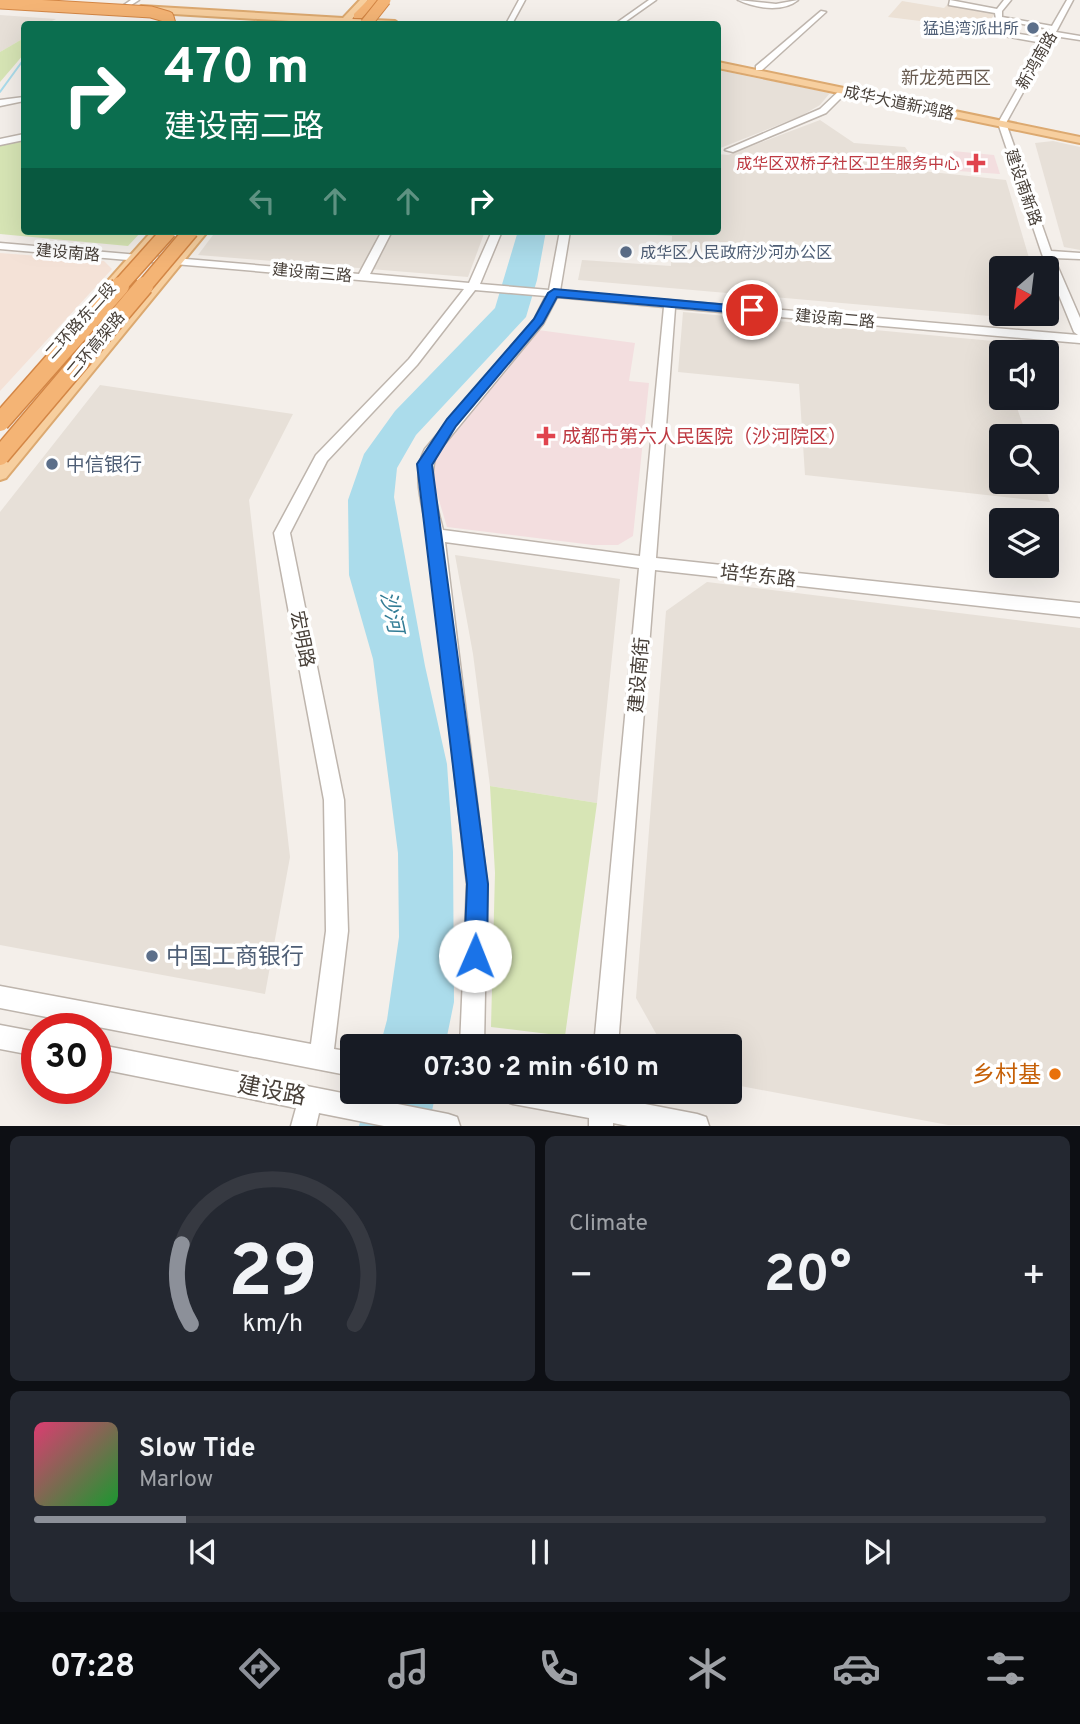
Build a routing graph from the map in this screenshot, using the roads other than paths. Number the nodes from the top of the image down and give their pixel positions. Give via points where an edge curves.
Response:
1 (136, 0) edge
2 (364, 0) edge
3 (373, 0) edge
4 (385, 0) edge
5 (391, 0) edge
6 (522, 0) edge
7 (653, 0) edge
8 (741, 0) edge
9 (795, 0) edge
10 (953, 0) edge
11 (1008, 0) edge
12 (1070, 0) edge
13 (20, 1) edge
14 (0, 5) edge
15 (123, 8) junction
16 (999, 11) junction
17 (823, 12) dead end
18 (161, 21) edge
19 (171, 21) edge
20 (256, 21) edge
21 (317, 21) edge
22 (348, 21) edge
23 (349, 21) edge
24 (372, 21) edge
25 (373, 21) edge
26 (511, 21) edge
27 (622, 21) edge
28 (941, 23) dead end
29 (1051, 34) junction
30 (1080, 38) edge
31 (721, 62) edge
32 (721, 63) edge
33 (759, 68) junction
34 (844, 91) junction
35 (21, 100) edge
36 (0, 103) edge
37 (1002, 121) junction
38 (1080, 137) edge
39 (21, 138) edge
40 (0, 142) edge
41 (730, 150) dead end
42 (156, 235) edge
43 (165, 235) edge
44 (188, 235) edge
45 (199, 235) edge
46 (385, 235) edge
47 (496, 235) edge
48 (564, 235) edge
49 (0, 246) edge
50 (1047, 254) junction
51 (1080, 256) edge
52 (136, 258) junction
53 (177, 261) junction
54 (363, 277) junction
55 (481, 287) junction
56 (550, 293) junction
57 (670, 303) junction
58 (1080, 332) edge
59 (1080, 339) edge
60 (0, 410) edge
61 (0, 422) edge
62 (0, 456) edge
63 (0, 474) edge
64 (436, 535) junction
65 (648, 563) junction
66 (1080, 610) edge
67 (0, 997) edge
68 (472, 1034) edge
69 (607, 1034) edge
70 (0, 1037) edge
71 (21, 1041) edge
72 (321, 1058) junction
73 (112, 1059) edge
74 (340, 1062) edge
75 (311, 1098) junction
76 (579, 1104) edge
77 (601, 1108) edge
78 (303, 1125) edge
79 (443, 1125) edge
80 (697, 1125) edge

1 - 15 street
2 - 22 main road
3 - 23 highway
4 - 24 highway, bridge
5 - 25 main road
6 - 26 street
7 - 27 street
8 - 9 street via 778,6
10 - 16 street via 951,4
11 - 16 street
12 - 29 street, 新鸿南路
13 - 14 main road
13 - 15 main road
14 - 18 highway, bridge via 139,14
14 - 19 highway, bridge via 151,12
14 - 20 main road
15 - 21 main road
16 - 29 street via 998,18
17 - 33 street
28 - 29 street
29 - 30 street
29 - 37 street, 新鸿南路
31 - 33 main road, 成华大道新鸿路
32 - 34 main road, 成华大道新鸿路
33 - 37 main road, 成华大道新鸿路
34 - 37 main road, 成华大道新鸿路
34 - 41 street via 823,111
35 - 36 street
37 - 38 main road, 成华大道新鸿路
37 - 50 street, 建设南新路
39 - 40 street
42 - 52 main road, 二环路东二段
43 - 61 highway, 二环高架路, bridge
44 - 62 highway, 二环高架路, bridge
45 - 53 main road, 二环路东二段
46 - 54 street
47 - 55 street, 宏明路
48 - 56 street
49 - 52 street, 建设南路
50 - 51 street
50 - 58 street, 建设南新路
52 - 53 street, 建设南三路
52 - 60 main road, 二环路东二段
53 - 54 street, 建设南三路
53 - 63 main road, 二环路东二段
54 - 55 street, 建设南三路
55 - 56 street
55 - 72 street, 宏明路 via 321,458 282,533 334,800 337,931
56 - 57 street, 建设南二路
56 - 64 street via 531,331 430,452 425,480
57 - 59 street, 建设南二路
57 - 65 street, 建设南街
64 - 65 street, 培华东路
64 - 68 street via 477,884
65 - 66 street, 培华东路
65 - 69 street, 建设南街
67 - 72 street, 建设路
70 - 71 street
72 - 74 street, 建设路
73 - 75 street, 建设路
75 - 78 street
75 - 79 street, 建设路
76 - 77 street
77 - 80 street

